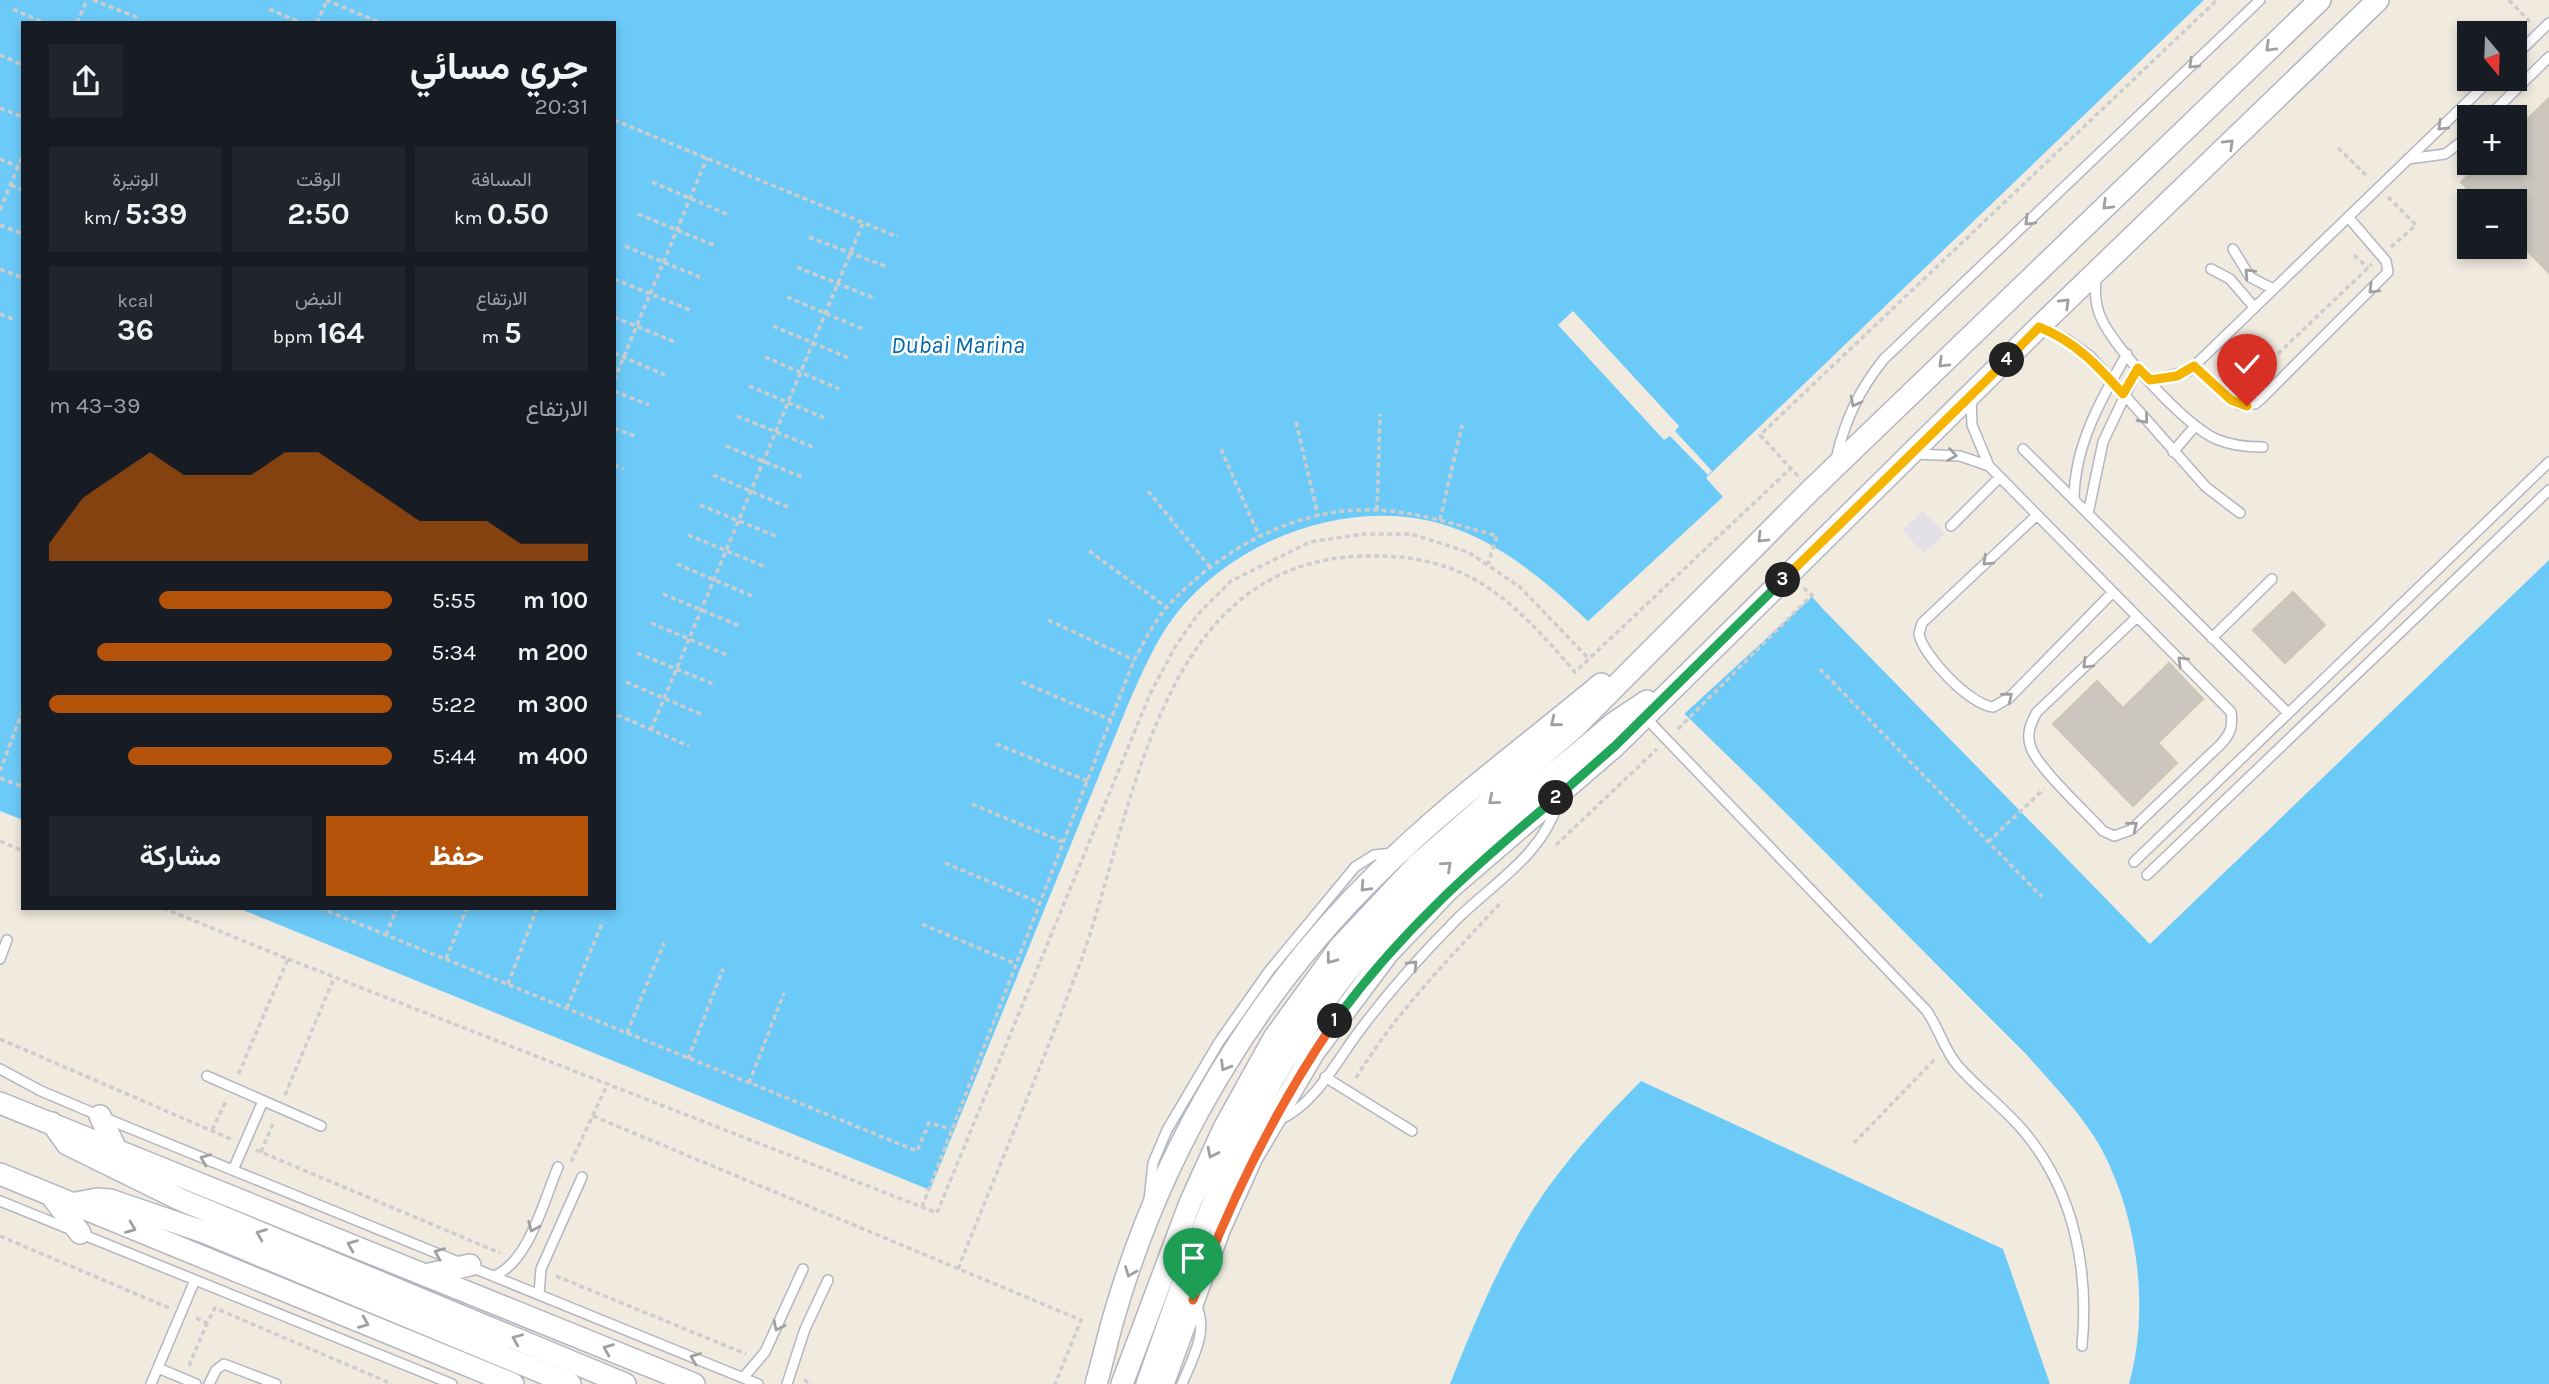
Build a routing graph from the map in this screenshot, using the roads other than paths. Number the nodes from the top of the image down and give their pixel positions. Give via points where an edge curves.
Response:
1 (2260, 0) edge
2 (2319, 0) edge
3 (2378, 0) edge
4 (2549, 23) edge
5 (2527, 44) edge
6 (2549, 57) edge
7 (2479, 91) edge
8 (2500, 105) edge
9 (2457, 144) edge
10 (2408, 159) junction
11 (2348, 217) junction
12 (2233, 249) dead end
13 (2211, 269) dead end
14 (2097, 272) junction
15 (2273, 289) junction
16 (2254, 307) junction
17 (2039, 327) junction
18 (2127, 354) junction
19 (2194, 366) junction
20 (2138, 368) junction
21 (2150, 380) junction
22 (2111, 381) junction
23 (2123, 394) junction
24 (1970, 396) junction
25 (2195, 426) junction
26 (2263, 447) dead end
27 (2023, 449) dead end
28 (2173, 452) junction
29 (1913, 454) junction
30 (2549, 462) edge
31 (1989, 466) junction
32 (1834, 468) junction
33 (2000, 477) junction
34 (2549, 490) edge
35 (2074, 500) junction
36 (2240, 513) dead end
37 (2088, 514) junction
38 (2036, 515) junction
39 (1951, 526) dead end
40 (2272, 579) dead end
41 (2113, 592) junction
42 (2137, 617) junction
43 (2212, 638) junction
44 (1631, 669) junction
45 (1662, 696) junction
46 (2287, 712) junction
47 (1644, 716) junction
48 (1560, 794) junction
49 (2134, 862) dead end
50 (2147, 875) dead end
51 (7, 940) dead end
52 (0, 959) edge
53 (0, 1069) edge
54 (207, 1076) dead end
55 (1325, 1077) junction
56 (263, 1101) junction
57 (0, 1103) edge
58 (100, 1116) junction
59 (52, 1123) junction
60 (1271, 1123) junction
61 (321, 1126) dead end
62 (1412, 1131) dead end
63 (114, 1147) junction
64 (562, 1169) road end
65 (233, 1170) junction
66 (0, 1174) edge
67 (582, 1177) dead end
68 (62, 1200) junction
69 (0, 1201) edge
70 (80, 1233) junction
71 (1187, 1242) junction
72 (470, 1265) junction
73 (803, 1269) dead end
74 (425, 1275) junction
75 (494, 1276) junction
76 (195, 1280) junction
77 (828, 1280) dead end
78 (539, 1294) junction
79 (1193, 1300) junction
80 (2082, 1346) dead end
81 (1106, 1349) junction
82 (158, 1368) junction
83 (743, 1378) junction
84 (151, 1384) edge
85 (196, 1384) edge
86 (209, 1384) edge
87 (276, 1384) edge
88 (452, 1384) edge
89 (513, 1384) edge
90 (570, 1384) edge
91 (625, 1384) edge
92 (694, 1384) edge
93 (758, 1384) edge
94 (787, 1384) edge
95 (1083, 1384) edge
96 (1096, 1384) edge
97 (1122, 1384) edge
98 (1147, 1384) edge
99 (1163, 1384) edge
100 (1182, 1384) edge

1 -> 32 lane via 1884,359 1858,394
2 -> 32 street
14 -> 3 street
4 - 5 lane
6 - 8 lane
7 -> 10 lane
9 - 10 lane via 2445,154
10 - 11 lane
11 - 15 lane
11 -> 19 lane via 2388,265 2386,276 2262,398 2247,406 2231,400
15 -> 12 lane via 2250,277
13 - 16 lane via 2238,286
17 -> 14 street
14 - 18 lane via 2100,316
15 - 16 lane
16 - 19 lane
17 - 22 lane via 2078,347
17 - 24 street
18 - 20 lane
18 - 22 lane
19 - 21 lane via 2177,376
20 - 21 lane
20 - 23 lane
21 - 25 lane
22 - 23 lane
22 - 35 lane via 2078,457
23 -> 28 lane
23 - 37 lane via 2095,467
24 - 29 street
24 - 31 lane via 1972,425
25 - 26 lane via 2230,444
25 - 28 lane
27 - 35 lane
28 - 36 lane via 2206,487
29 -> 31 lane via 1960,456
29 - 45 street
30 - 46 lane
31 - 33 lane
32 -> 44 street
33 - 38 lane
33 - 39 lane
34 - 50 lane
35 - 37 lane
37 - 43 lane
38 - 41 lane
38 -> 41 lane via 1922,623 1921,644 1955,682 1983,706 2002,704
40 - 43 lane
41 - 42 lane
42 -> 42 lane via 2032,720 2029,729 2031,748 2055,778 2103,831 2120,835 2131,830 2229,735 2233,723 2224,702
43 - 46 lane
44 -> 71 street via 1576,727 1418,865 1340,947 1245,1086 1205,1168
44 -> 81 street via 1601,684 1399,853 1298,961 1247,1031 1189,1130 1115,1312
45 - 47 street
71 -> 45 street via 1266,1094 1327,999 1366,950 1466,848 1626,714
46 - 49 lane
47 - 48 street
47 - 80 lane via 1926,1010 1956,1065 2027,1135 2062,1196 2077,1238 2086,1301
55 -> 48 lane via 1422,955 1532,851 1550,824
48 - 60 street via 1449,889 1388,953 1329,1030
51 - 52 lane
53 - 58 lane
54 - 56 lane
55 - 60 lane via 1300,1108
55 - 62 lane
56 - 61 lane
56 - 65 lane
57 - 59 street
58 - 63 street
65 -> 58 lane
59 - 63 street
91 -> 59 street via 179,1199 67,1144
60 - 79 street via 1235,1192
74 -> 63 street
64 -> 75 lane via 517,1260
72 -> 65 lane
66 - 68 street
67 - 78 lane via 541,1269
68 - 70 street
68 -> 89 street
68 - 90 street via 110,1200 204,1232
69 - 70 lane
70 - 76 lane
71 - 97 street
71 - 98 street
72 - 74 street
72 - 75 lane
73 -> 83 lane via 760,1360
92 -> 74 street
75 - 78 lane
76 - 82 lane
76 - 88 lane
77 - 94 lane
83 -> 78 lane
79 - 99 street
79 - 100 lane via 1201,1317 1201,1335
81 - 95 street
81 - 96 street
82 - 84 lane
82 - 85 lane
83 - 93 lane
86 - 87 lane via 224,1364

